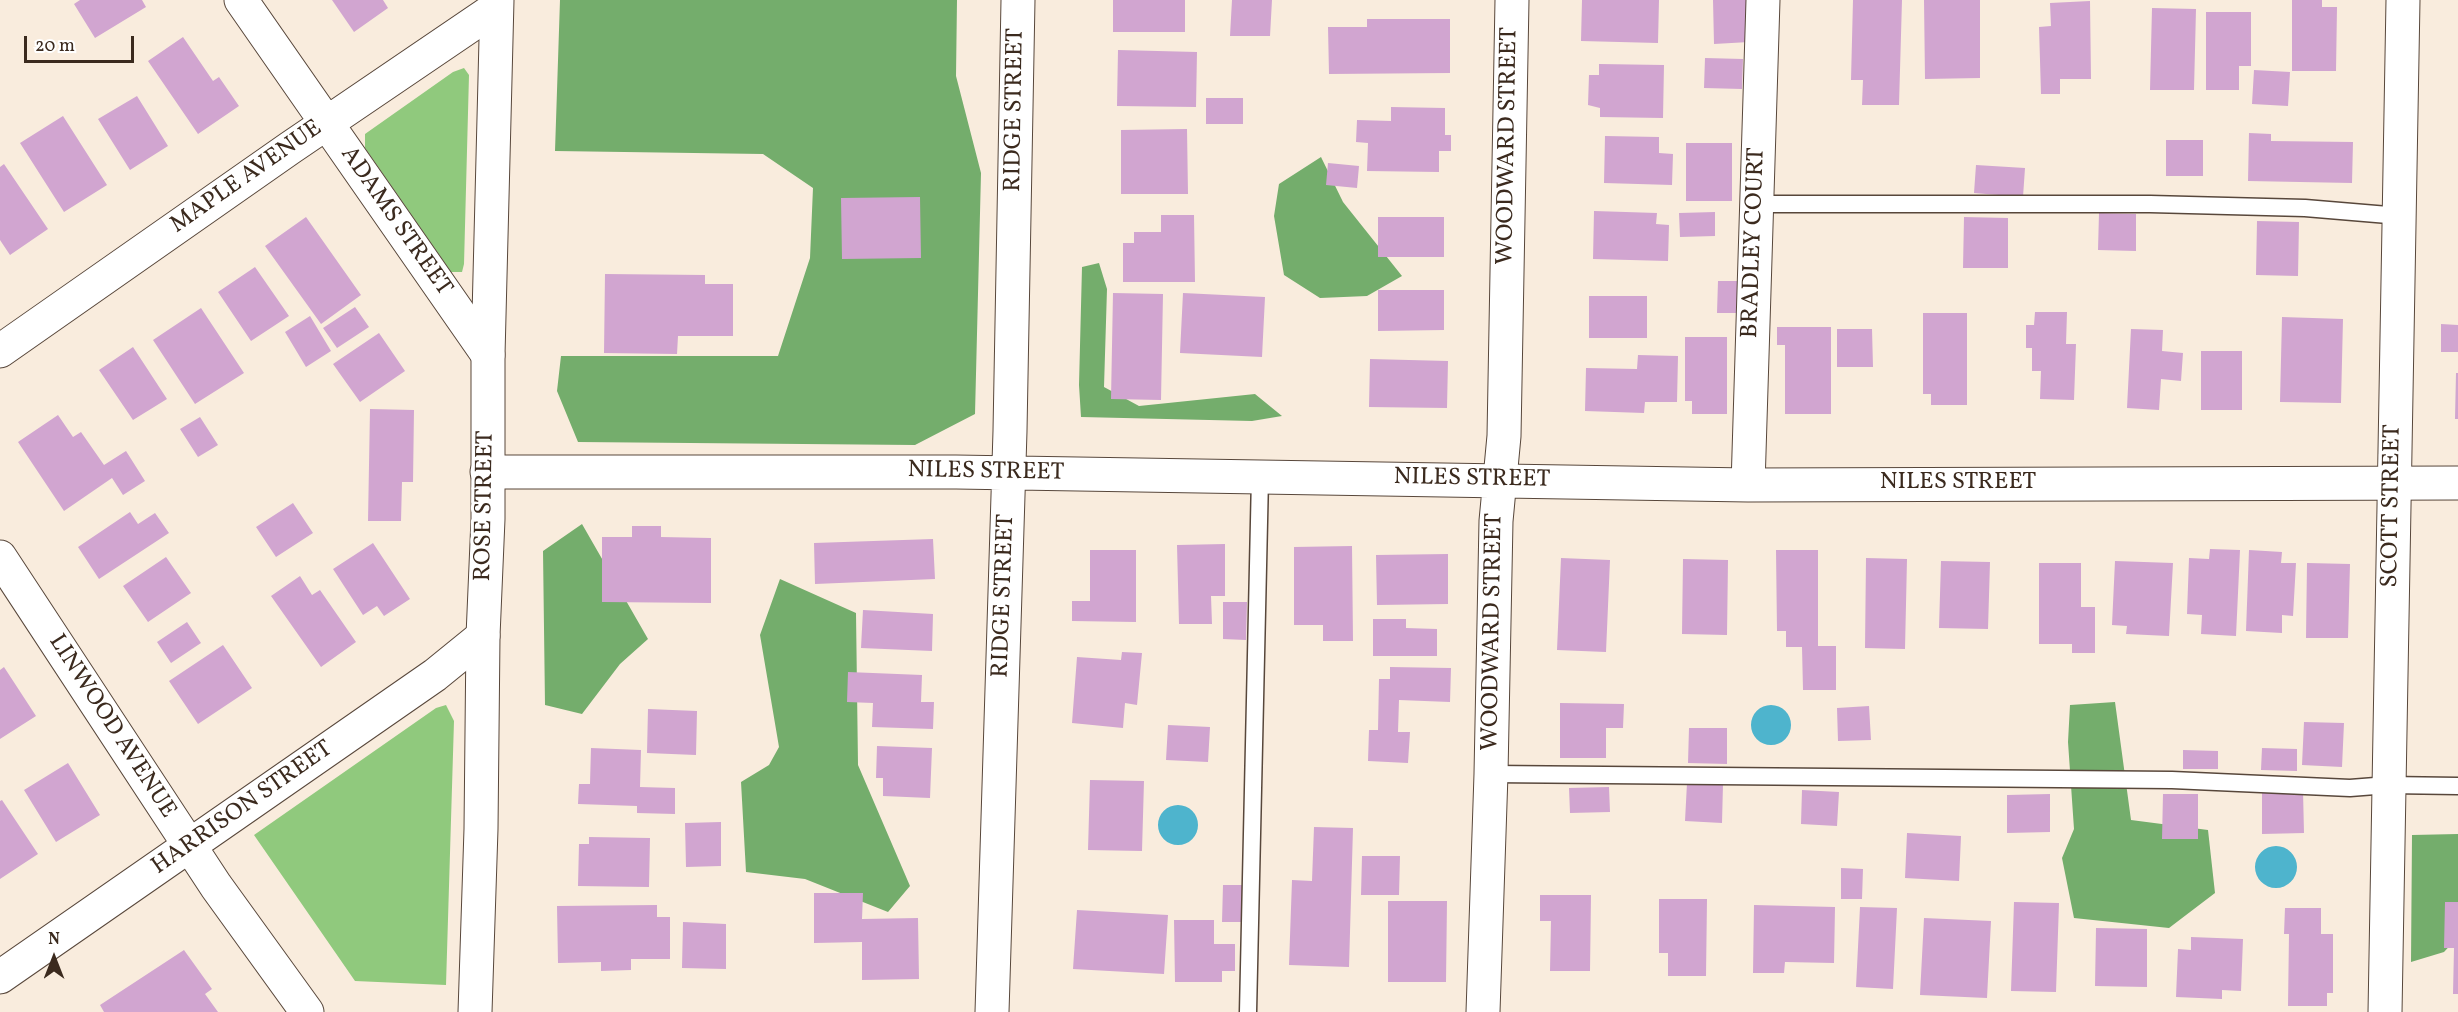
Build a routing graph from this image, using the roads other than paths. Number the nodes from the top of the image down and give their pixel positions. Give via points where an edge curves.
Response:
1 (241, 0) edge
2 (1018, 0) edge
3 (1512, 0) edge
4 (1763, 0) edge
5 (2403, 0) edge
6 (496, 4) edge
7 (326, 124) junction
8 (1756, 204) junction
9 (2400, 216) junction
10 (0, 351) edge
11 (489, 354) junction
12 (487, 472) junction
13 (1009, 472) junction
14 (1260, 477) junction
15 (1500, 480) junction
16 (2393, 483) junction
17 (2458, 483) edge
18 (1748, 485) junction
19 (0, 557) edge
20 (483, 636) junction
21 (1491, 774) junction
22 (2388, 785) junction
23 (2458, 786) edge
24 (189, 847) junction
25 (0, 977) edge
26 (308, 1012) edge
27 (475, 1012) edge
28 (992, 1012) edge
29 (1248, 1012) edge
30 (1483, 1012) edge
31 (2385, 1012) edge

1 - 7 street, ADAMS STREET
2 - 13 street, RIDGE STREET
3 - 15 street, WOODWARD STREET
4 - 8 street, BRADLEY COURT
5 - 9 street, SCOTT STREET
6 - 7 street, MAPLE AVENUE
6 - 11 street, ROSE STREET
7 - 10 street, MAPLE AVENUE
7 - 11 street, ADAMS STREET
8 - 9 lane via 2150,204 2305,208
8 - 18 street, BRADLEY COURT
9 - 16 street, SCOTT STREET
11 - 12 street, ROSE STREET
12 - 13 street, NILES STREET
12 - 20 street, ROSE STREET
13 - 14 street, NILES STREET
13 - 28 street, RIDGE STREET
14 - 15 street, NILES STREET
14 - 29 lane
15 - 18 street, NILES STREET
15 - 21 street, WOODWARD STREET
16 - 17 street, NILES STREET
16 - 18 street, NILES STREET
16 - 22 street, SCOTT STREET
19 - 24 street, LINWOOD AVENUE
20 - 24 street, HARRISON STREET via 435,675
20 - 27 street, ROSE STREET
21 - 22 lane via 2172,780 2350,788
21 - 30 street, WOODWARD STREET
22 - 23 lane
22 - 31 street, SCOTT STREET
24 - 25 street, HARRISON STREET
24 - 26 street, LINWOOD AVENUE

